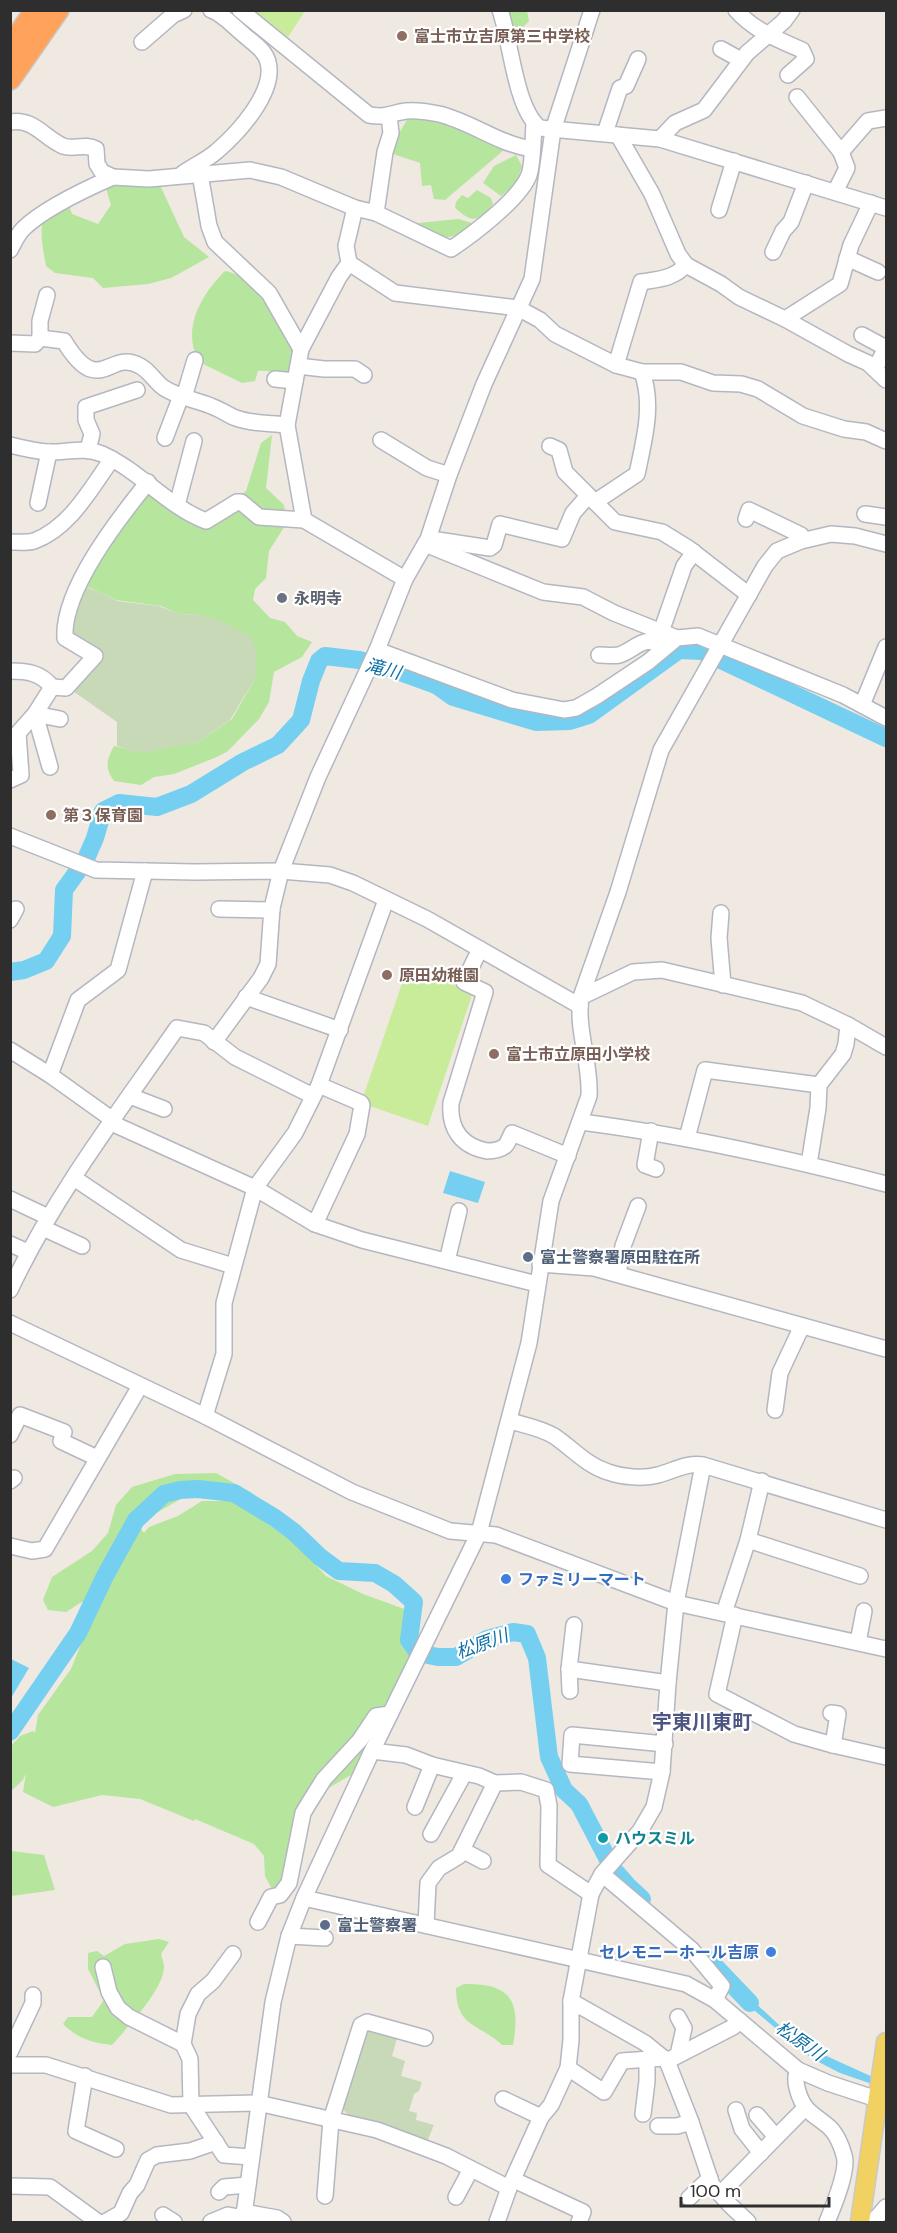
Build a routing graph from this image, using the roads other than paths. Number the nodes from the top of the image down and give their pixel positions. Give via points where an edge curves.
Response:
1 (36, 10) edge
2 (58, 10) edge
3 (184, 10) edge
4 (210, 10) edge
5 (240, 10) edge
6 (500, 10) edge
7 (592, 10) edge
8 (736, 10) edge
9 (792, 10) edge
10 (768, 35) junction
11 (142, 42) dead end
12 (10, 47) edge
13 (721, 49) dead end
14 (639, 59) dead end
15 (741, 60) junction
16 (788, 75) dead end
17 (10, 79) edge
18 (797, 97) dead end
19 (389, 116) junction
20 (886, 118) edge
21 (10, 122) edge
22 (534, 124) junction
23 (553, 130) junction
24 (612, 134) junction
25 (660, 139) junction
26 (532, 148) junction
27 (841, 152) junction
28 (734, 161) junction
29 (200, 174) junction
30 (180, 176) junction
31 (114, 177) junction
32 (807, 183) junction
33 (836, 192) junction
34 (518, 194) junction
35 (870, 203) junction
36 (355, 208) junction
37 (886, 208) edge
38 (719, 210) dead end
39 (376, 213) junction
40 (541, 213) junction
41 (10, 250) edge
42 (772, 252) dead end
43 (847, 258) junction
44 (349, 263) junction
45 (686, 265) junction
46 (878, 272) dead end
47 (47, 295) dead end
48 (518, 308) junction
49 (785, 319) junction
50 (862, 335) dead end
51 (40, 338) junction
52 (10, 343) edge
53 (301, 349) junction
54 (195, 360) dead end
55 (616, 365) junction
56 (642, 372) junction
57 (297, 373) junction
58 (881, 374) edge
59 (364, 375) dead end
60 (275, 379) dead end
61 (136, 390) dead end
62 (182, 397) junction
63 (287, 425) junction
64 (165, 438) dead end
65 (381, 440) dead end
66 (194, 441) dead end
67 (886, 441) edge
68 (10, 445) edge
69 (550, 446) dead end
70 (88, 450) junction
71 (49, 452) junction
72 (112, 459) junction
73 (449, 475) junction
74 (148, 482) junction
75 (592, 499) junction
76 (38, 503) dead end
77 (177, 505) junction
78 (865, 514) dead end
79 (886, 517) edge
80 (746, 519) dead end
81 (304, 520) junction
82 (801, 535) dead end
83 (10, 542) edge
84 (426, 542) junction
85 (886, 544) edge
86 (694, 552) junction
87 (405, 579) junction
88 (749, 595) junction
89 (661, 632) junction
90 (677, 638) junction
91 (721, 645) junction
92 (663, 648) junction
93 (886, 648) edge
94 (377, 650) junction
95 (599, 655) dead end
96 (10, 671) edge
97 (52, 687) junction
98 (862, 705) junction
99 (34, 714) junction
100 (886, 718) edge
101 (60, 719) dead end
102 (50, 767) dead end
103 (10, 780) edge
104 (10, 836) edge
105 (146, 871) junction
106 (281, 871) junction
107 (386, 900) junction
108 (219, 909) dead end
109 (272, 910) junction
110 (721, 913) dead end
111 (480, 949) junction
112 (723, 985) junction
113 (246, 997) junction
114 (580, 1002) junction
115 (848, 1025) junction
116 (340, 1030) junction
117 (214, 1042) junction
118 (886, 1047) edge
119 (13, 1057) edge
120 (50, 1075) junction
121 (819, 1085) junction
122 (316, 1090) junction
123 (130, 1096) junction
124 (164, 1109) dead end
125 (113, 1120) junction
126 (581, 1122) junction
127 (651, 1131) junction
128 (687, 1138) junction
129 (568, 1156) junction
130 (809, 1164) junction
131 (656, 1168) dead end
132 (74, 1178) junction
133 (886, 1184) edge
134 (255, 1188) junction
135 (10, 1199) edge
136 (638, 1206) dead end
137 (459, 1211) dead end
138 (45, 1223) junction
139 (315, 1224) junction
140 (10, 1244) edge
141 (82, 1246) dead end
142 (28, 1252) junction
143 (447, 1261) junction
144 (540, 1264) junction
145 (232, 1266) junction
146 (618, 1274) junction
147 (537, 1284) junction
148 (10, 1290) edge
149 (10, 1323) edge
150 (802, 1326) junction
151 (886, 1349) edge
152 (140, 1386) junction
153 (775, 1410) dead end
154 (206, 1416) junction
155 (510, 1421) junction
156 (10, 1435) edge
157 (97, 1458) junction
158 (703, 1465) junction
159 (762, 1481) junction
160 (886, 1521) edge
161 (479, 1533) junction
162 (748, 1540) junction
163 (10, 1546) edge
164 (860, 1576) dead end
165 (676, 1603) junction
166 (864, 1611) dead end
167 (730, 1614) junction
168 (574, 1625) dead end
169 (858, 1642) junction
170 (886, 1649) edge
171 (569, 1669) junction
172 (668, 1683) junction
173 (570, 1691) dead end
174 (831, 1713) dead end
175 (390, 1714) junction
176 (665, 1744) junction
177 (833, 1745) junction
178 (372, 1751) junction
179 (886, 1756) edge
180 (432, 1765) junction
181 (662, 1772) junction
182 (464, 1774) junction
183 (495, 1783) junction
184 (415, 1807) dead end
185 (431, 1834) dead end
186 (462, 1850) junction
187 (483, 1861) dead end
188 (607, 1868) junction
189 (591, 1894) junction
190 (304, 1898) junction
191 (258, 1922) dead end
192 (426, 1925) junction
193 (289, 1936) junction
194 (326, 1938) dead end
195 (233, 1954) dead end
196 (578, 1959) junction
197 (103, 1966) dead end
198 (33, 1995) dead end
199 (715, 2000) junction
200 (571, 2001) junction
201 (678, 2017) dead end
202 (740, 2021) junction
203 (425, 2038) dead end
204 (886, 2042) edge
205 (183, 2044) junction
206 (10, 2052) edge
207 (670, 2058) junction
208 (647, 2060) junction
209 (10, 2065) edge
210 (568, 2068) junction
211 (798, 2070) junction
212 (85, 2076) junction
213 (882, 2092) edge
214 (503, 2099) dead end
215 (258, 2103) junction
216 (191, 2105) junction
217 (805, 2108) junction
218 (736, 2110) dead end
219 (643, 2114) dead end
220 (758, 2115) dead end
221 (541, 2117) junction
222 (331, 2120) junction
223 (691, 2122) junction
224 (658, 2126) dead end
225 (776, 2137) junction
226 (216, 2142) junction
227 (116, 2149) dead end
228 (760, 2153) junction
229 (251, 2157) junction
230 (471, 2169) junction
231 (710, 2178) junction
232 (512, 2184) junction
233 (248, 2185) junction
234 (10, 2186) edge
235 (219, 2192) dead end
236 (720, 2194) junction
237 (325, 2196) dead end
238 (456, 2197) dead end
239 (689, 2198) dead end
240 (886, 2207) edge
241 (244, 2218) edge
242 (98, 2223) edge
243 (105, 2223) edge
244 (211, 2223) edge
245 (283, 2223) edge
246 (497, 2223) edge
247 (579, 2223) edge
248 (748, 2223) edge
249 (827, 2223) edge
250 (861, 2223) edge
251 (873, 2223) edge

1 - 12 highway
2 - 17 highway
3 - 11 street
4 - 30 street via 262,50 268,75 263,95 250,115 216,151
5 - 19 street via 369,115
6 - 22 street via 521,96
7 - 23 street
8 - 10 street
9 - 10 street
10 - 15 street
10 - 16 street via 805,54 806,59
13 - 15 street
14 - 24 street via 626,86 620,88
15 - 25 street via 704,110 675,123
18 - 27 street
19 - 26 street via 406,111 438,114 504,142
19 - 39 street via 391,133
20 - 27 street via 868,121
21 - 31 street via 30,124 66,148 96,149 102,172
22 - 23 street
22 - 26 street
23 - 24 street
23 - 40 street
24 - 25 street
24 - 45 street via 652,194
25 - 28 street
26 - 34 street via 530,175
27 - 33 street via 847,168
28 - 32 street
28 - 38 street
29 - 30 street
29 - 36 street via 250,170 271,174
29 - 53 street via 215,242 269,293
30 - 31 street
31 - 41 street via 38,218 22,230
32 - 33 street
32 - 42 street via 791,222
33 - 35 street
34 - 39 street via 451,249
34 - 40 street
35 - 37 street
35 - 43 street
36 - 39 street
36 - 44 street via 346,246
40 - 48 street via 532,279
43 - 46 street
43 - 49 street via 840,284
44 - 48 street via 395,293
44 - 53 street
45 - 49 street
45 - 55 street via 669,278 641,282
47 - 51 street
48 - 55 street via 555,334
48 - 73 street
49 - 58 street via 868,363
50 - 58 street via 885,348
51 - 52 street via 35,344
51 - 62 street via 63,341 84,368 103,371 123,362 139,364 162,387
53 - 57 street
54 - 62 street
55 - 56 street
56 - 67 street via 681,372 713,383 758,388 803,416
56 - 75 street via 648,388 647,429 637,474
57 - 59 street via 356,369
57 - 60 street
57 - 63 street
61 - 70 street via 86,407 92,434
62 - 63 street via 238,419
62 - 64 street
63 - 81 street
65 - 73 street via 427,468
66 - 77 street
68 - 71 street
69 - 75 street via 559,450 566,472
70 - 71 street
70 - 72 street
71 - 76 street
72 - 74 street
72 - 83 street via 55,531 32,542
73 - 84 street
74 - 77 street
74 - 97 street via 120,517 81,579 69,612 65,638 95,656 66,688
75 - 84 street via 573,513 562,539 500,524 490,548
75 - 86 street via 615,522 663,532
77 - 81 street via 206,521 237,502 259,517
78 - 79 street
80 - 82 street via 749,510
81 - 87 street
84 - 87 street
84 - 89 street via 543,592 583,597
85 - 88 street via 831,534 801,541 777,551
86 - 88 street
86 - 89 street via 684,566
87 - 94 street
88 - 91 street
89 - 90 street
90 - 91 street via 698,636
90 - 92 street
91 - 98 street
91 - 114 street via 661,750
92 - 94 street via 597,696 564,710 512,700
92 - 95 street via 658,643 642,641 617,655
93 - 98 street
94 - 106 street via 318,777
96 - 97 street via 44,677
97 - 99 street
98 - 100 street
99 - 101 street
99 - 102 street
99 - 103 street via 18,733 21,775
104 - 105 street via 96,870
105 - 106 street
105 - 120 street via 118,970 78,1000
106 - 107 street via 330,875
106 - 109 street
107 - 111 street
107 - 116 street
108 - 109 street
109 - 113 street via 268,964
110 - 112 street
111 - 114 street
111 - 129 street via 464,982 485,992 451,1103 456,1132 464,1143 480,1149 493,1151 506,1145 512,1133
112 - 114 street via 662,970 633,972
112 - 115 street via 802,1003
113 - 116 street
113 - 117 street
114 - 126 street via 590,1078
115 - 118 street
115 - 121 street via 843,1054
116 - 122 street
117 - 122 street via 235,1057
117 - 123 street via 204,1034 177,1028
119 - 120 street
120 - 125 street
121 - 128 street via 705,1070
121 - 130 street
122 - 134 street via 295,1133
122 - 139 street via 362,1105 357,1134
123 - 124 street
123 - 125 street
125 - 132 street
125 - 134 street via 118,1126
126 - 127 street
126 - 129 street
127 - 128 street
127 - 131 street via 645,1165
128 - 130 street
129 - 144 street via 551,1201
130 - 133 street
132 - 138 street
132 - 145 street via 181,1250
134 - 139 street
134 - 145 street
135 - 138 street
136 - 146 street via 623,1246
137 - 143 street
138 - 141 street
138 - 142 street
139 - 143 street
140 - 142 street
142 - 148 street
143 - 147 street
144 - 146 street
144 - 147 street
145 - 154 street via 224,1303 224,1354
146 - 150 street
147 - 155 street via 529,1343
149 - 152 street
150 - 151 street
150 - 153 street via 780,1373
152 - 154 street
152 - 157 street
154 - 161 street via 352,1492 450,1531
155 - 158 street via 547,1432 583,1460 607,1472 655,1476
155 - 161 street
156 - 157 street via 20,1415 63,1432 61,1441
157 - 163 street via 45,1549 32,1551
158 - 159 street
158 - 165 street
159 - 160 street
159 - 162 street
161 - 165 street via 496,1535
161 - 175 street
162 - 164 street
162 - 167 street
165 - 167 street
165 - 172 street
166 - 169 street
167 - 169 street
167 - 177 street via 717,1694 794,1734
168 - 171 street
169 - 170 street
171 - 172 street
171 - 173 street
172 - 176 street
174 - 177 street via 838,1714
175 - 178 street
175 - 191 street via 376,1716 324,1779 303,1813 289,1883 280,1895 271,1897
176 - 181 street
176 - 181 street via 572,1735 570,1764
177 - 179 street
178 - 180 street via 406,1755
178 - 190 street
180 - 182 street
180 - 184 street
181 - 188 street via 654,1807 640,1831
182 - 183 street
182 - 185 street
183 - 186 street
183 - 189 street via 520,1782 546,1790 549,1865
186 - 187 street
186 - 192 street via 439,1868 428,1883
188 - 189 street
188 - 199 street via 692,1950 722,1986
189 - 196 street
190 - 192 street
190 - 193 street
192 - 196 street
193 - 194 street
193 - 215 street via 273,2002
195 - 205 street via 198,1994 188,2014
196 - 199 street via 686,1984
196 - 200 street
197 - 205 street via 109,1992 118,2008
198 - 206 street
199 - 202 street
200 - 207 street
200 - 210 street
201 - 207 street via 684,2028
202 - 207 street
202 - 211 street
203 - 222 street via 367,2022 362,2025
204 - 213 main road
205 - 216 street via 190,2059
207 - 208 street
207 - 223 street
208 - 210 street via 622,2061 604,2092
208 - 219 street
209 - 212 street via 46,2065
210 - 221 street
211 - 213 street via 837,2086
211 - 217 street via 796,2083
212 - 216 street via 171,2105
212 - 227 street via 76,2131
213 - 250 main road
214 - 221 street
215 - 216 street
215 - 222 street
215 - 229 street
216 - 226 street
217 - 225 street
217 - 249 street via 832,2130 844,2154 840,2186
218 - 228 street via 742,2129
220 - 225 street
221 - 232 street
222 - 230 street via 377,2130
222 - 237 street
223 - 224 street
223 - 231 street
225 - 228 street
226 - 229 street via 224,2155
226 - 243 street via 148,2160 121,2213
228 - 236 street
229 - 233 street
230 - 232 street
230 - 238 street
231 - 236 street
231 - 239 street
232 - 246 street
232 - 247 street via 583,2212
233 - 235 street via 224,2187
233 - 241 street
234 - 242 street via 50,2187
236 - 248 street
240 - 251 street
241 - 244 street via 228,2215
241 - 245 street via 277,2218

